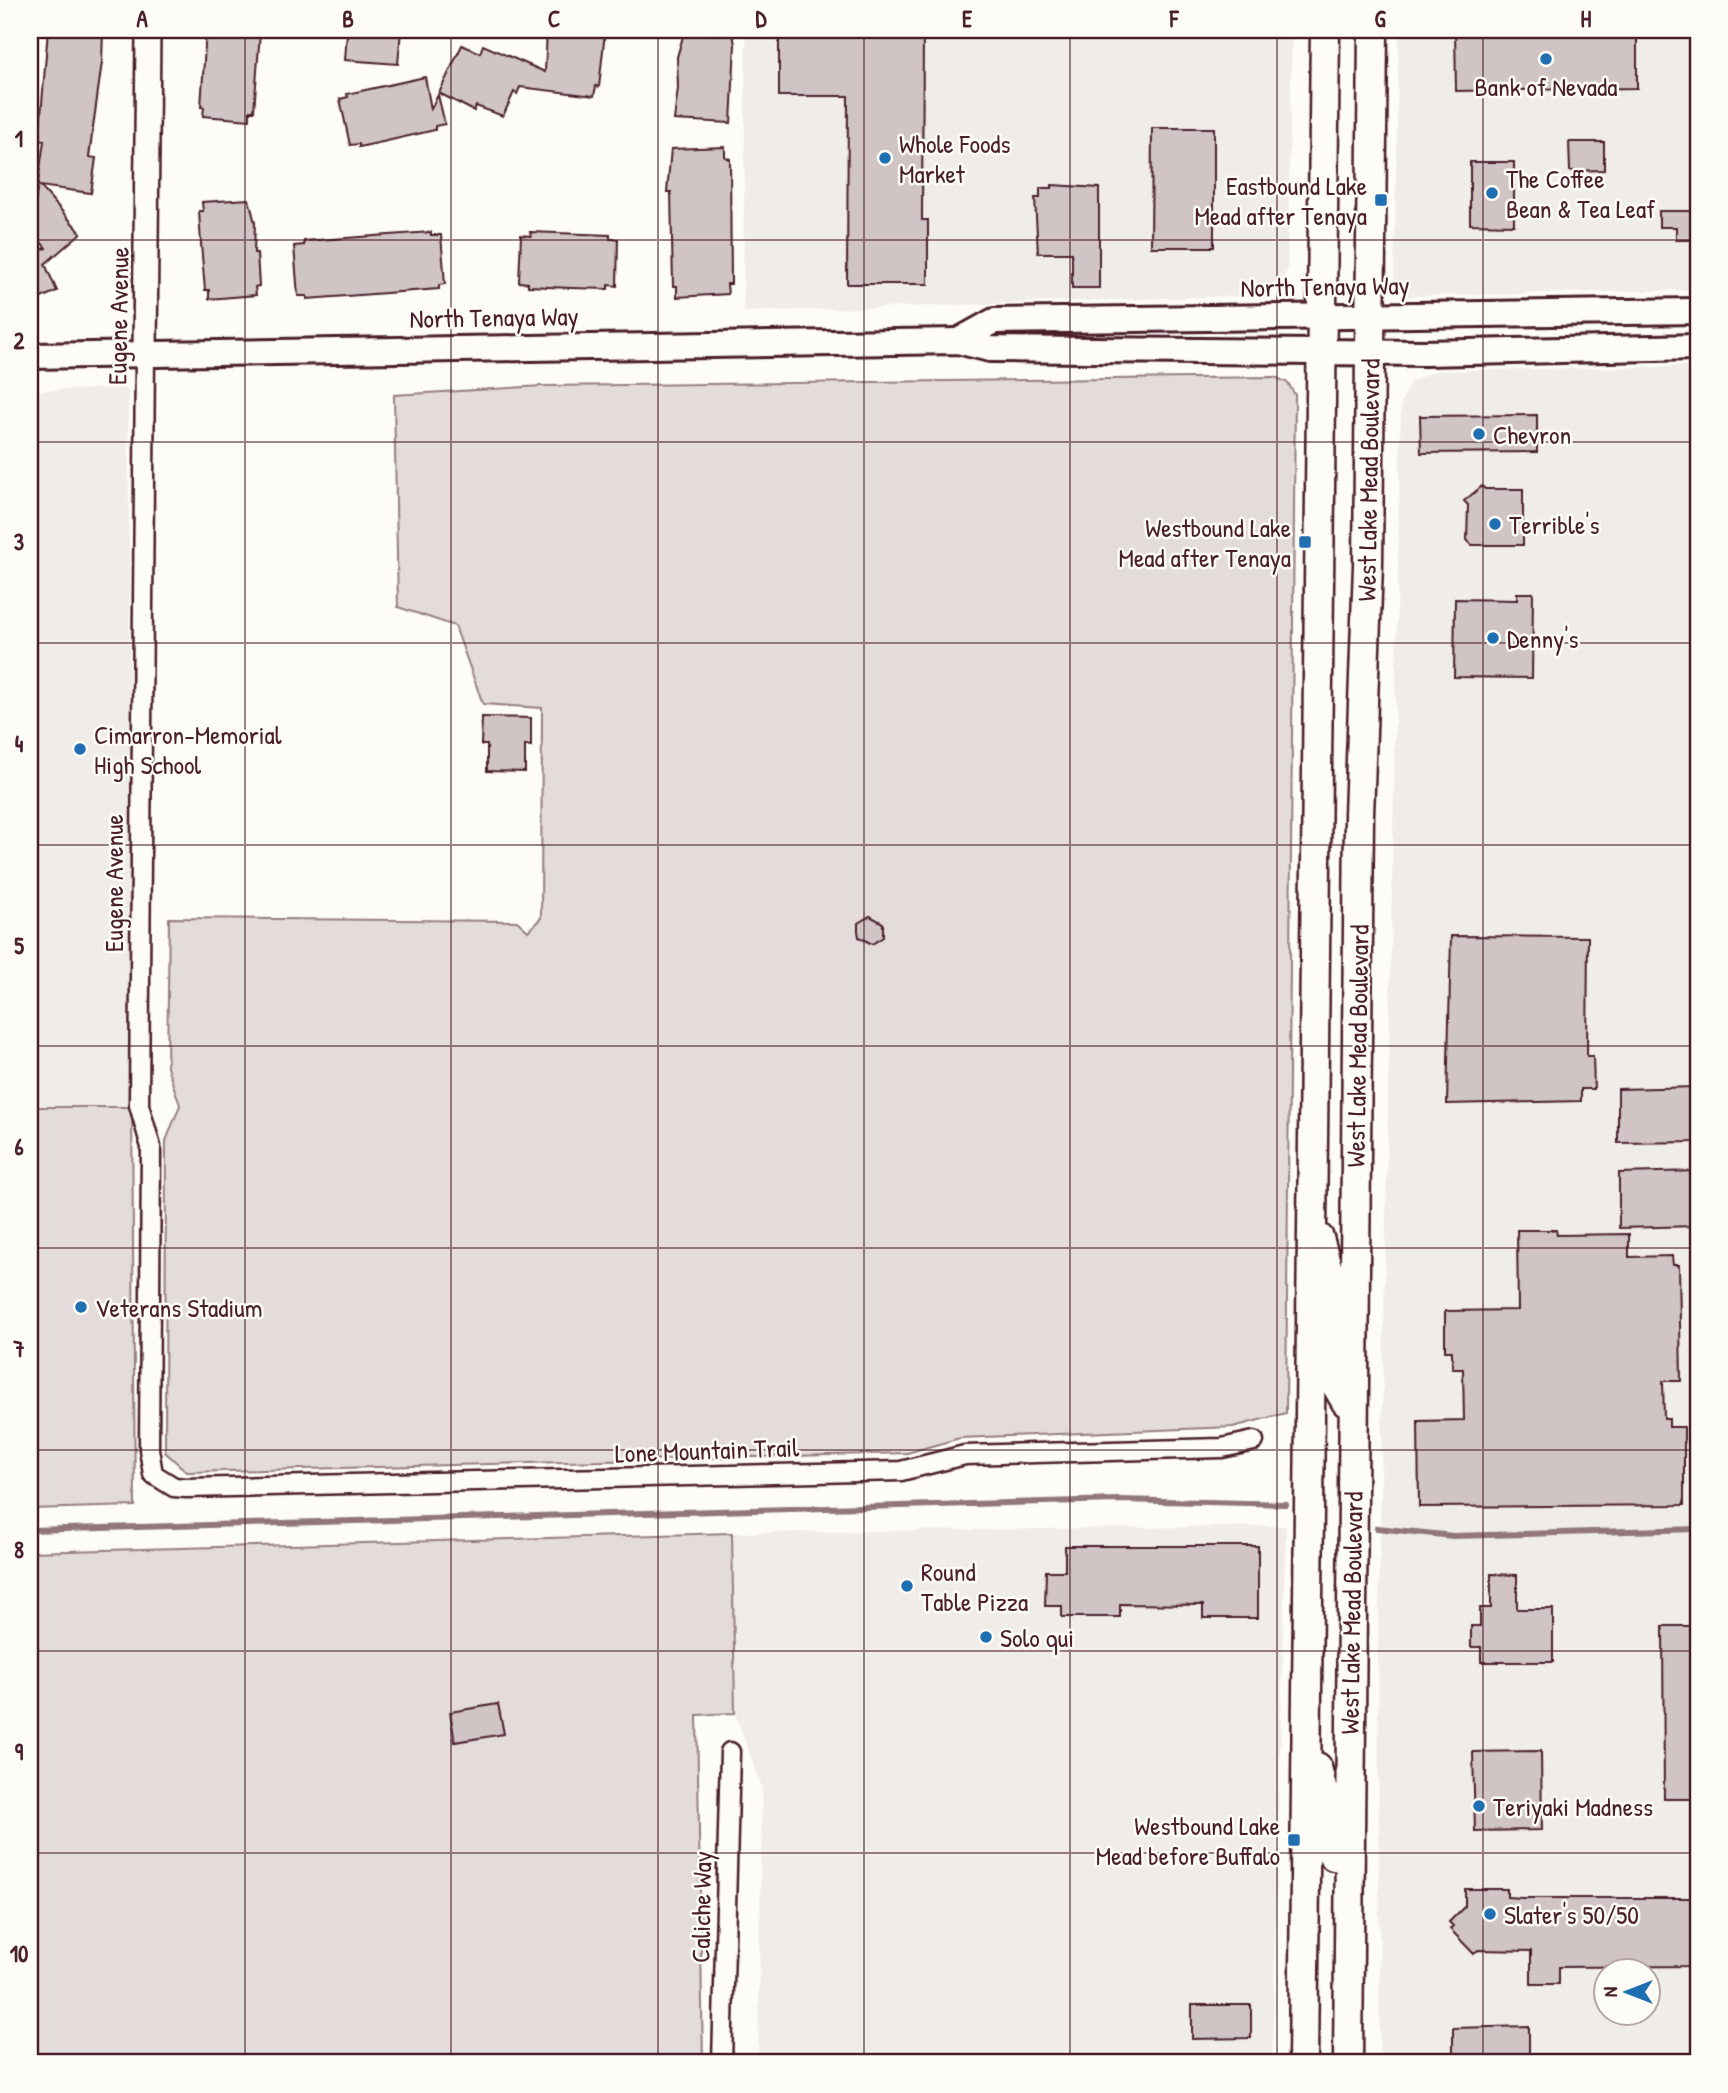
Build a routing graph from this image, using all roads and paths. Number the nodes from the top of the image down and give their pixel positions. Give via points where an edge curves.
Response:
1 (148, 30) edge
2 (1325, 30) edge
3 (1362, 30) edge
4 (1373, 30) edge
5 (1372, 83) junction
6 (1698, 311) edge
7 (1322, 316) junction
8 (1371, 316) junction
9 (958, 341) junction
10 (1698, 347) edge
11 (1321, 350) junction
12 (1371, 352) junction
13 (145, 354) junction
14 (30, 356) edge
15 (1317, 815) junction
16 (1359, 815) junction
17 (1310, 1205) junction
18 (1353, 1404) junction
19 (1254, 1441) dead end
20 (1308, 1445) junction
21 (160, 1479) joint
22 (1350, 1606) junction
23 (1307, 1727) junction
24 (730, 1752) dead end
25 (1349, 1858) junction
26 (723, 2063) edge
27 (1303, 2063) edge
28 (1348, 2063) edge

1 - 13 street, Eugene Avenue
2 - 7 main road, West Lake Mead Boulevard
3 - 5 main road
4 - 5 main road, West Lake Mead Boulevard
5 - 8 main road, West Lake Mead Boulevard
6 - 8 main road, North Tenaya Way
7 - 8 main road, North Tenaya Way
7 - 9 main road, North Tenaya Way via 994,320
7 - 11 main road, West Lake Mead Boulevard
8 - 12 main road, West Lake Mead Boulevard
9 - 11 main road, North Tenaya Way via 990,349
9 - 13 main road, North Tenaya Way
10 - 12 main road, North Tenaya Way
11 - 12 main road, North Tenaya Way
11 - 15 main road, West Lake Mead Boulevard
12 - 16 main road, West Lake Mead Boulevard
13 - 14 main road, North Tenaya Way
13 - 21 street, Eugene Avenue via 139,1105 151,1147 149,1465
15 - 16 main road
15 - 17 main road, West Lake Mead Boulevard
16 - 18 main road, West Lake Mead Boulevard
17 - 18 main road via 1331,1281 1332,1378 1346,1402
17 - 20 main road, West Lake Mead Boulevard
18 - 22 main road, West Lake Mead Boulevard
19 - 21 street, Lone Mountain Trail via 1222,1448 965,1455 901,1471 186,1488
20 - 22 main road via 1320,1417 1334,1420 1333,1570
20 - 23 main road, West Lake Mead Boulevard
22 - 25 main road, West Lake Mead Boulevard
23 - 25 main road via 1329,1817 1331,1852
23 - 27 main road, West Lake Mead Boulevard
24 - 26 street, Caliche Way
25 - 28 main road, West Lake Mead Boulevard

